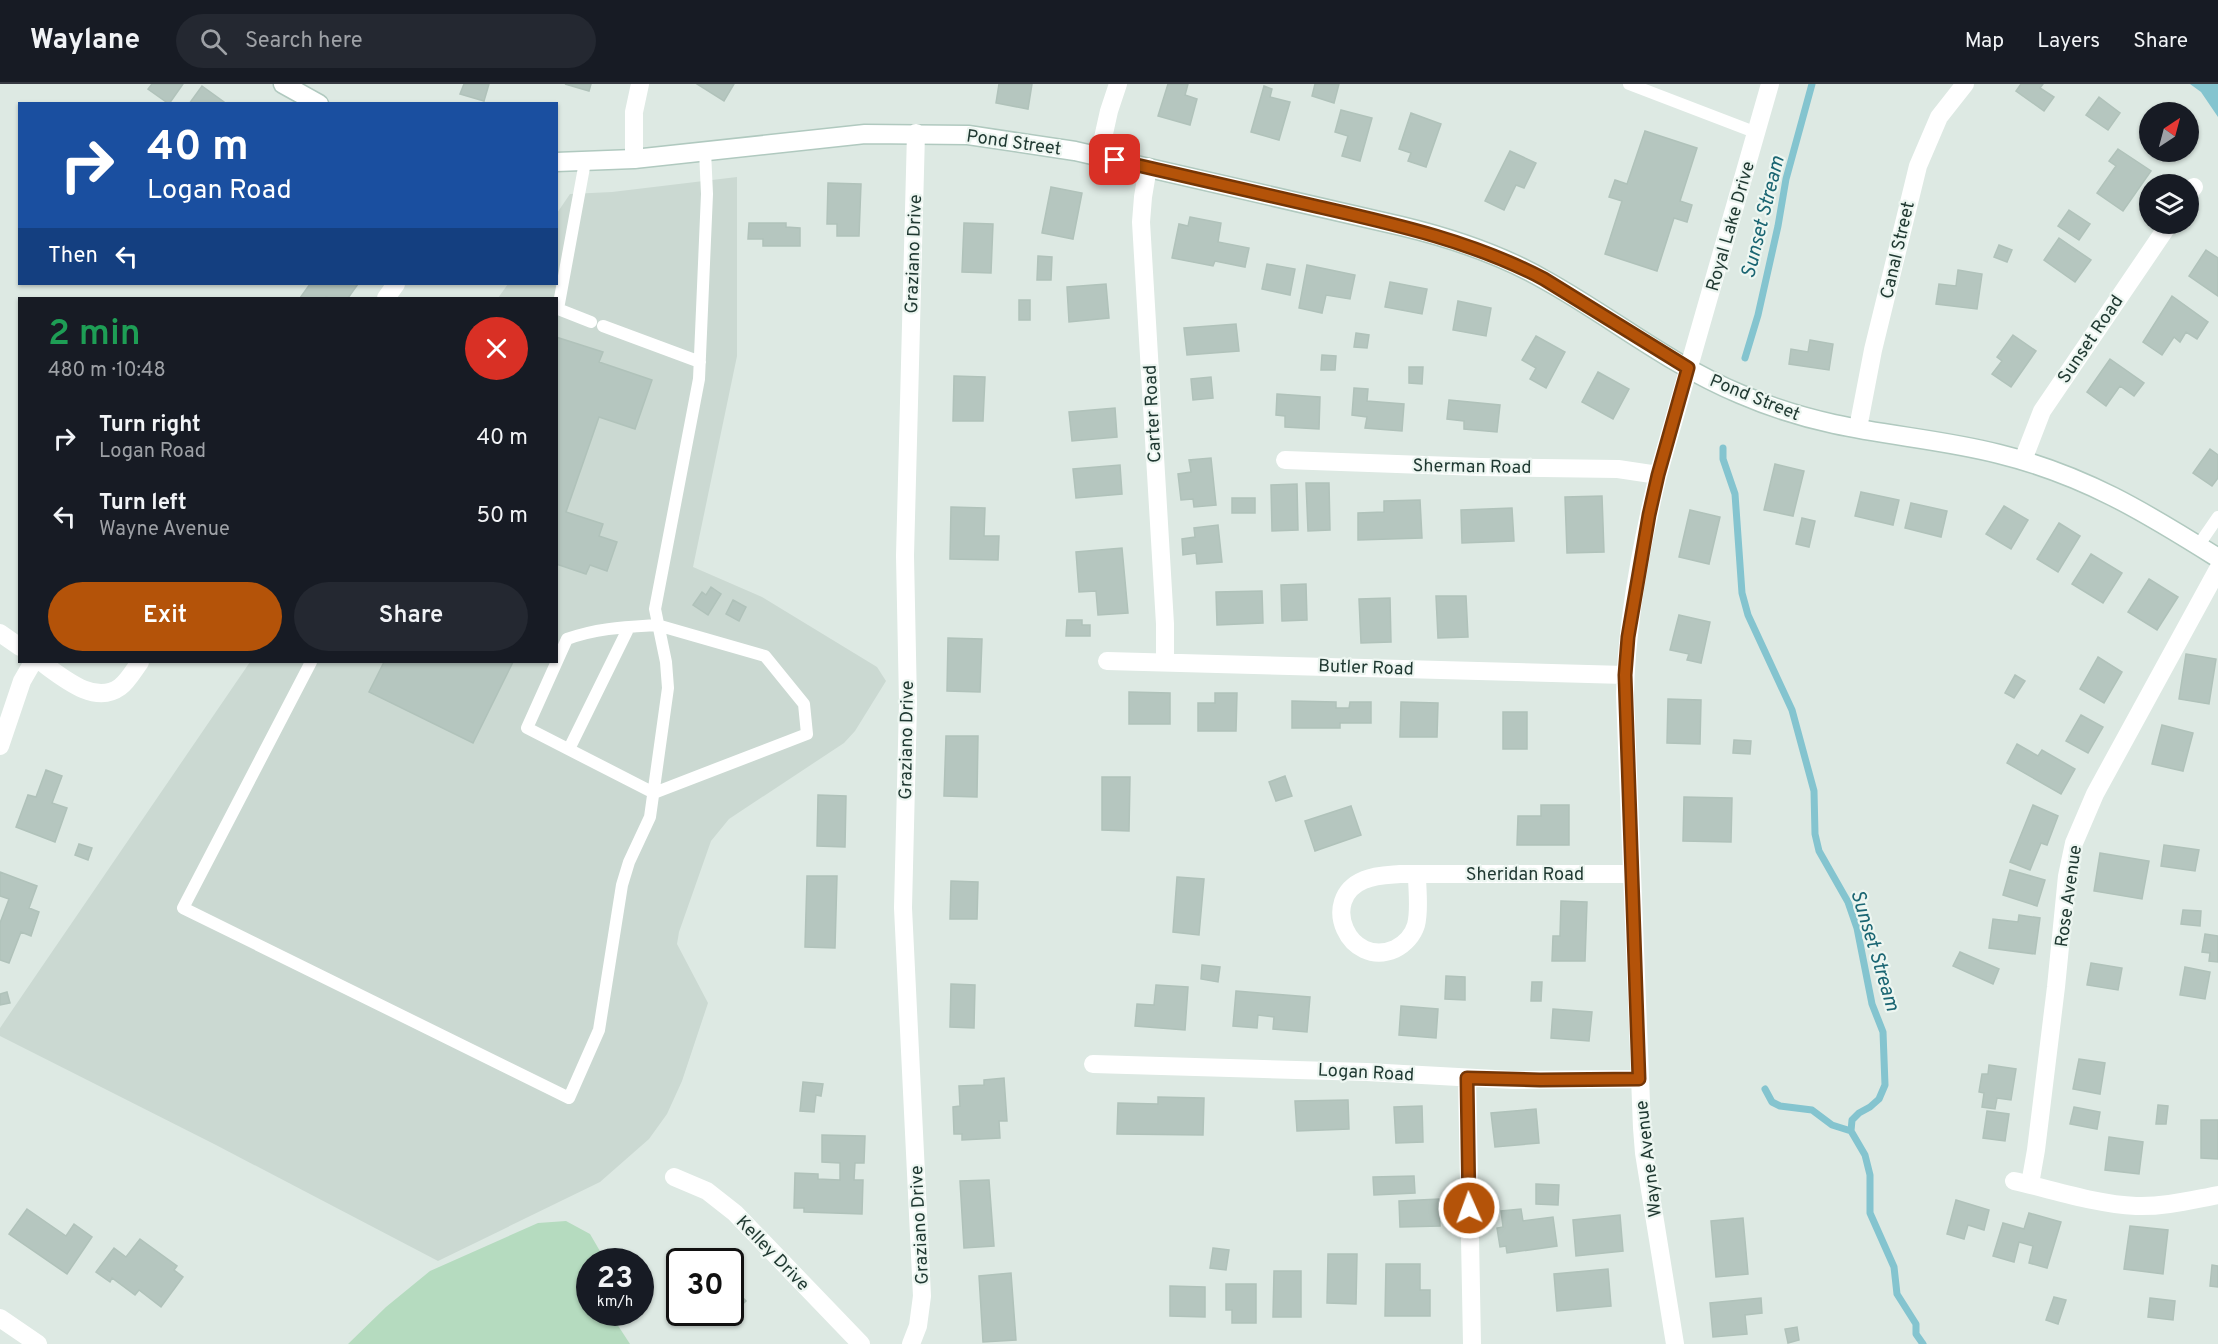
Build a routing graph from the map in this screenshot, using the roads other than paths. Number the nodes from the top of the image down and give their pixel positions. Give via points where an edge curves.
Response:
1 (282, 84) edge
2 (640, 84) edge
3 (1118, 84) edge
4 (1629, 84) edge
5 (1770, 84) edge
6 (1965, 84) edge
7 (315, 102) edge
8 (916, 133) junction
9 (1757, 133) junction
10 (705, 151) junction
11 (1099, 156) junction
12 (634, 159) junction
13 (558, 162) edge
14 (585, 162) junction
15 (1148, 168) junction
16 (2162, 234) edge
17 (700, 362) junction
18 (1688, 368) junction
19 (1857, 428) junction
20 (1285, 460) dead end
21 (2023, 460) junction
22 (1658, 475) junction
23 (2218, 517) edge
24 (2198, 546) junction
25 (2218, 558) edge
26 (2218, 569) edge
27 (657, 625) junction
28 (629, 627) junction
29 (0, 633) edge
30 (18, 645) edge
31 (558, 659) edge
32 (1107, 661) dead end
33 (1165, 662) junction
34 (32, 663) edge
35 (42, 663) edge
36 (139, 663) edge
37 (310, 663) edge
38 (556, 663) edge
39 (1625, 675) junction
40 (0, 746) edge
41 (569, 749) junction
42 (654, 793) junction
43 (1417, 874) junction
44 (1632, 874) junction
45 (1093, 1064) dead end
46 (1467, 1078) junction
47 (1639, 1079) junction
48 (674, 1177) dead end
49 (2218, 1195) edge
50 (0, 1318) edge
51 (38, 1344) edge
52 (861, 1344) edge
53 (911, 1344) edge
54 (1472, 1344) edge
55 (1675, 1344) edge

1 - 7 street
2 - 12 street via 634,112
3 - 11 street
4 - 9 lane
5 - 9 street, Royal Lake Drive
6 - 19 street, Canal Street via 1939,117 1918,166
8 - 10 street, Pond Street via 842,136
8 - 11 street, Pond Street via 995,138
8 - 53 street, Graziano Drive via 905,556 908,703 903,908 922,1296
9 - 18 street, Royal Lake Drive
10 - 12 street, Pond Street
10 - 17 lane via 707,194
11 - 15 street, Pond Street
12 - 14 street, Pond Street
13 - 14 street, Pond Street
14 - 17 lane via 558,309
15 - 18 street, Pond Street via 1401,226 1474,248 1544,279
15 - 33 street, Carter Road via 1141,222
16 - 21 street, Sunset Road via 2042,411
17 - 27 lane via 693,417 656,598
18 - 19 street, Pond Street via 1764,403
18 - 22 street, Wayne Avenue
19 - 21 street, Pond Street
20 - 22 street, Sherman Road via 1618,469
21 - 24 street, Pond Street via 2108,493
22 - 39 street, Wayne Avenue via 1628,637
23 - 24 lane
24 - 25 street, Pond Street
26 - 49 street, Rose Avenue via 2095,794 2074,843 2036,1150 2022,1183 2135,1206
27 - 28 lane
27 - 42 lane via 668,682
27 - 42 lane via 765,656 804,704 807,734
28 - 31 lane via 588,631 567,639
28 - 41 lane
29 - 30 street
32 - 33 street, Butler Road
33 - 39 street, Butler Road
34 - 40 street via 22,681
35 - 36 street via 77,686 94,692 114,691 122,686
37 - 42 lane via 183,908 569,1098 599,1030 622,885 650,818
38 - 41 lane via 527,728
39 - 44 street, Wayne Avenue
41 - 42 lane
43 - 43 street, Sheridan Road via 1372,877 1354,886 1341,913 1352,940 1364,949 1379,952 1404,943 1416,923
43 - 44 street, Sheridan Road
44 - 47 street, Wayne Avenue
45 - 46 street, Logan Road
46 - 47 street, Logan Road
46 - 54 street
47 - 55 street, Wayne Avenue via 1644,1153
48 - 52 street, Kelley Drive via 707,1191 735,1213
50 - 51 street

